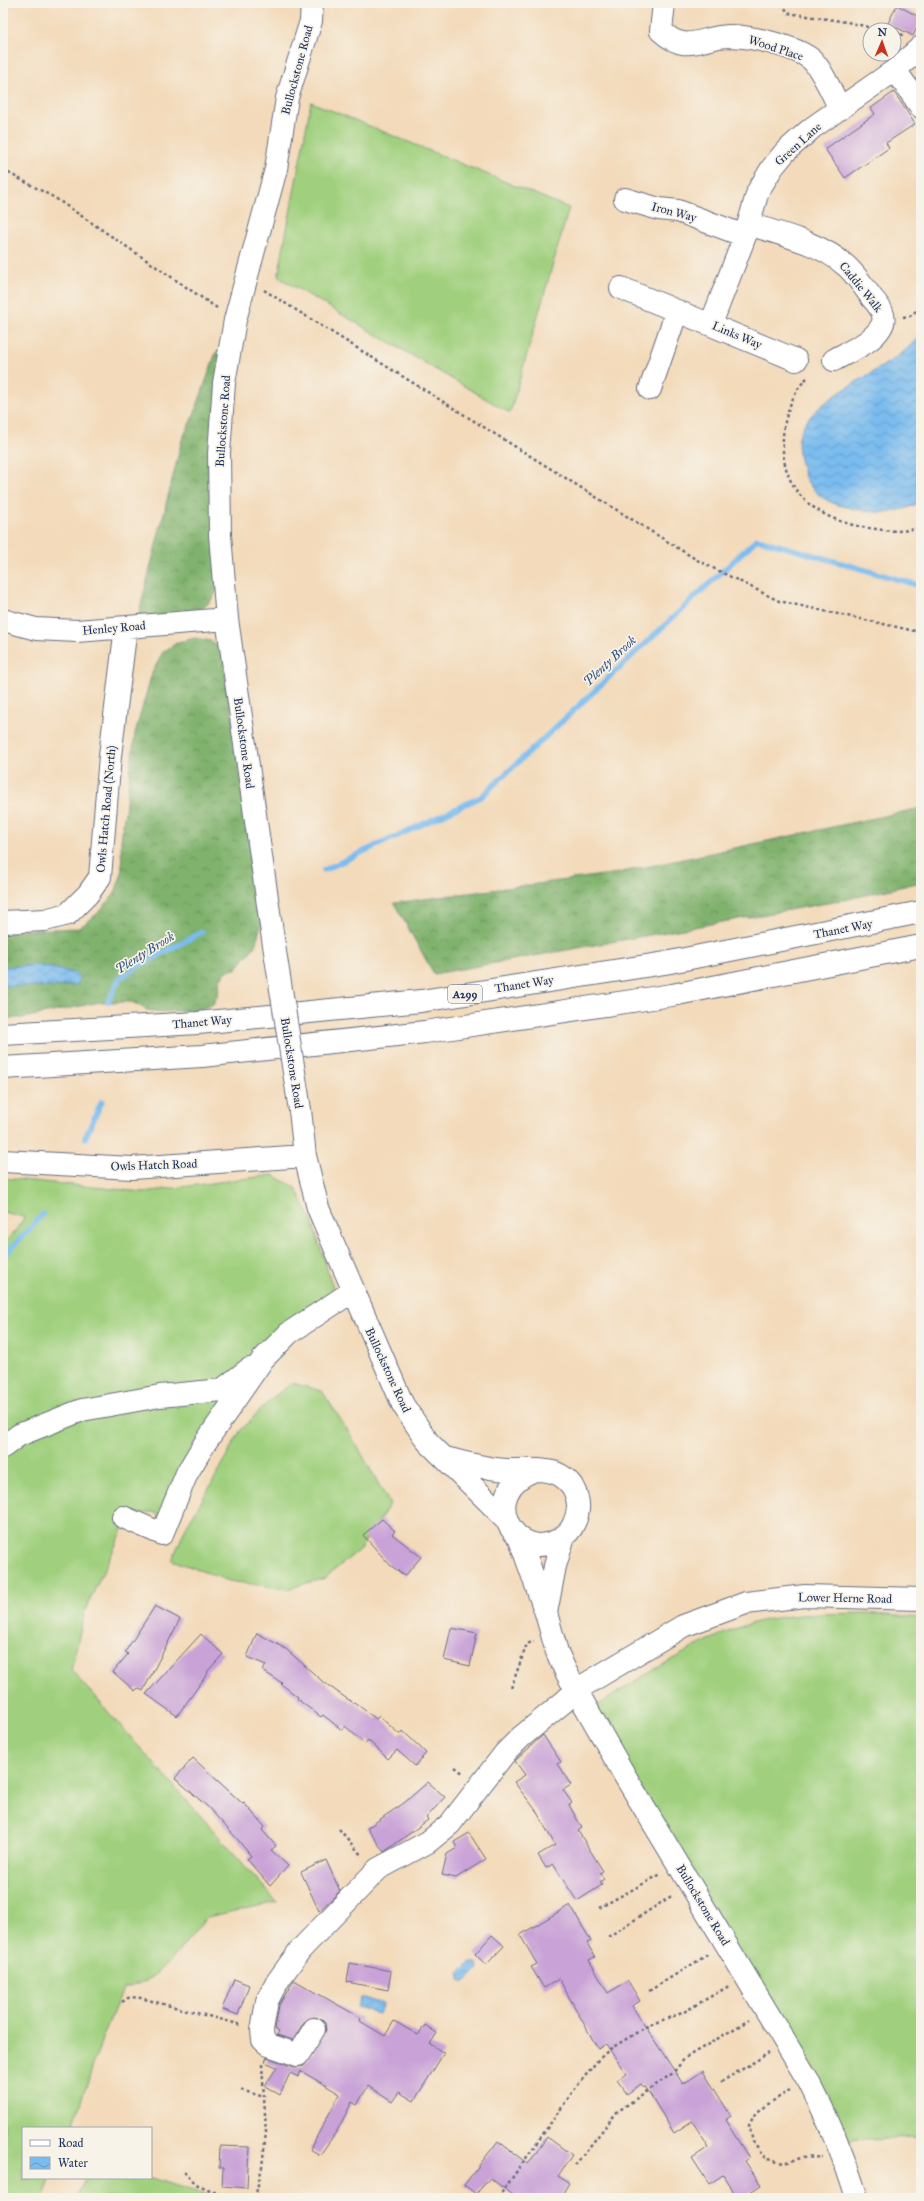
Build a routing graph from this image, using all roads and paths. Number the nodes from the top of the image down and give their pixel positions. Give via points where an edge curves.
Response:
1 (312, 3) edge
2 (782, 3) edge
3 (662, 12) edge
4 (862, 26) edge
5 (921, 47) edge
6 (894, 70) junction
7 (921, 106) edge
8 (840, 109) junction
9 (3, 170) edge
10 (625, 199) dead end
11 (747, 230) junction
12 (247, 279) junction
13 (622, 288) dead end
14 (677, 311) junction
15 (235, 320) junction
16 (711, 324) junction
17 (834, 360) dead end
18 (802, 369) joint
19 (650, 389) dead end
20 (921, 526) edge
21 (227, 619) junction
22 (3, 620) edge
23 (126, 627) junction
24 (921, 630) edge
25 (921, 912) edge
26 (3, 922) edge
27 (921, 946) edge
28 (3, 1034) edge
29 (3, 1068) edge
30 (305, 1156) junction
31 (3, 1161) edge
32 (353, 1291) junction
33 (263, 1359) junction
34 (3, 1447) edge
35 (444, 1458) junction
36 (535, 1470) junction
37 (123, 1517) dead end
38 (505, 1518) junction
39 (564, 1536) junction
40 (519, 1537) junction
41 (921, 1599) edge
42 (546, 1613) junction
43 (552, 1639) junction
44 (511, 1688) dead end
45 (576, 1690) junction
46 (339, 1829) dead end
47 (679, 1864) junction
48 (378, 1869) junction
49 (690, 1884) junction
50 (599, 1908) dead end
51 (608, 1937) dead end
52 (712, 1961) dead end
53 (746, 1975) junction
54 (723, 1980) dead end
55 (727, 1987) junction
56 (649, 1992) dead end
57 (731, 1994) dead end
58 (122, 2002) dead end
59 (766, 2010) junction
60 (744, 2014) dead end
61 (748, 2021) junction
62 (752, 2027) dead end
63 (314, 2029) dead end
64 (263, 2035) junction
65 (787, 2043) junction
66 (763, 2048) dead end
67 (767, 2055) junction
68 (771, 2060) dead end
69 (721, 2082) dead end
70 (786, 2084) dead end
71 (799, 2085) junction
72 (241, 2090) dead end
73 (264, 2097) junction
74 (794, 2097) dead end
75 (823, 2151) dead end
76 (575, 2165) dead end
77 (184, 2171) dead end
78 (229, 2198) edge
79 (255, 2198) edge
80 (498, 2198) edge
81 (857, 2198) edge

1 - 12 main road, Bullockstone Road via 311,21 287,98 276,169
2 - 4 path via 788,13
3 - 8 main road, Wood Place via 660,31 684,45 728,36 752,38 811,59
5 - 6 main road, Green Lane
6 - 7 main road
6 - 8 main road, Green Lane
8 - 11 main road, Green Lane via 812,128 785,152 772,168 758,191
9 - 15 path via 55,198
10 - 11 main road, Iron Way
11 - 16 main road, Green Lane
11 - 17 main road, Caddie Walk via 799,240 831,254 847,266 881,308 884,319 882,327 872,338
12 - 15 main road, Bullockstone Road
12 - 24 path via 733,578 779,601 915,631
13 - 14 main road, Links Way
14 - 16 main road, Links Way
14 - 19 main road
15 - 21 main road, Bullockstone Road via 224,383 220,453 220,535
16 - 18 main road, Links Way
18 - 20 path via 804,381 786,412 782,456 787,474 798,495 830,518 849,525 894,531
21 - 23 main road, Henley Road
21 - 30 main road, Bullockstone Road, bridge
22 - 23 main road, Henley Road via 36,629 77,631
23 - 26 main road, Owls Hatch Road (North) via 110,756 100,877 88,894 68,914 45,920
25 - 28 main road, Thanet Way / A299 via 665,963 421,1000 198,1023
27 - 29 main road via 672,996 425,1032 202,1056
30 - 31 main road, Owls Hatch Road via 132,1168
30 - 32 main road, Bullockstone Road via 318,1208
32 - 33 main road via 289,1333
32 - 35 main road, Bullockstone Road via 403,1405 414,1425
33 - 34 main road via 222,1390 160,1396 82,1410 19,1434
33 - 37 main road via 187,1473 162,1534
35 - 36 main road, Bullockstone Road via 479,1466
35 - 38 main road, Bullockstone Road
36 - 38 main road via 513,1482 504,1505
36 - 39 main road, Bullockstone Road via 559,1474 576,1492 579,1504 578,1517
38 - 40 main road, Bullockstone Road
39 - 40 main road via 554,1542 542,1544 530,1543
39 - 42 main road, Bullockstone Road
40 - 42 main road, Bullockstone Road
41 - 45 main road, Lower Herne Road via 805,1596 746,1603 683,1626
42 - 43 main road, Bullockstone Road
43 - 44 path via 527,1644
43 - 45 main road, Bullockstone Road
45 - 47 main road, Bullockstone Road
45 - 48 main road, Lower Herne Road via 516,1742 450,1824 428,1842
46 - 48 path via 365,1860
47 - 49 main road, Bullockstone Road
47 - 50 path
48 - 64 main road, Lower Herne Road via 300,1950 277,1982 267,2001
49 - 51 path
49 - 53 main road, Bullockstone Road
52 - 56 path via 709,1954
53 - 55 path
53 - 59 main road, Bullockstone Road
54 - 55 path
55 - 57 path
55 - 80 path via 682,2013 649,2025 606,2052 574,2090
58 - 64 path via 137,1997
59 - 61 path
59 - 65 main road, Bullockstone Road
60 - 61 path
61 - 62 path
61 - 76 path via 685,2058 673,2073 616,2112
63 - 64 main road via 298,2054 269,2045
64 - 73 path
65 - 67 path
65 - 71 main road, Bullockstone Road
66 - 67 path
67 - 68 path
67 - 69 path
70 - 71 path
71 - 74 path
71 - 75 path via 756,2112 750,2125 753,2142 764,2156 783,2163 801,2158 827,2157
71 - 81 main road, Bullockstone Road via 830,2122
72 - 73 path
73 - 79 path via 266,2132
77 - 78 path via 196,2184

